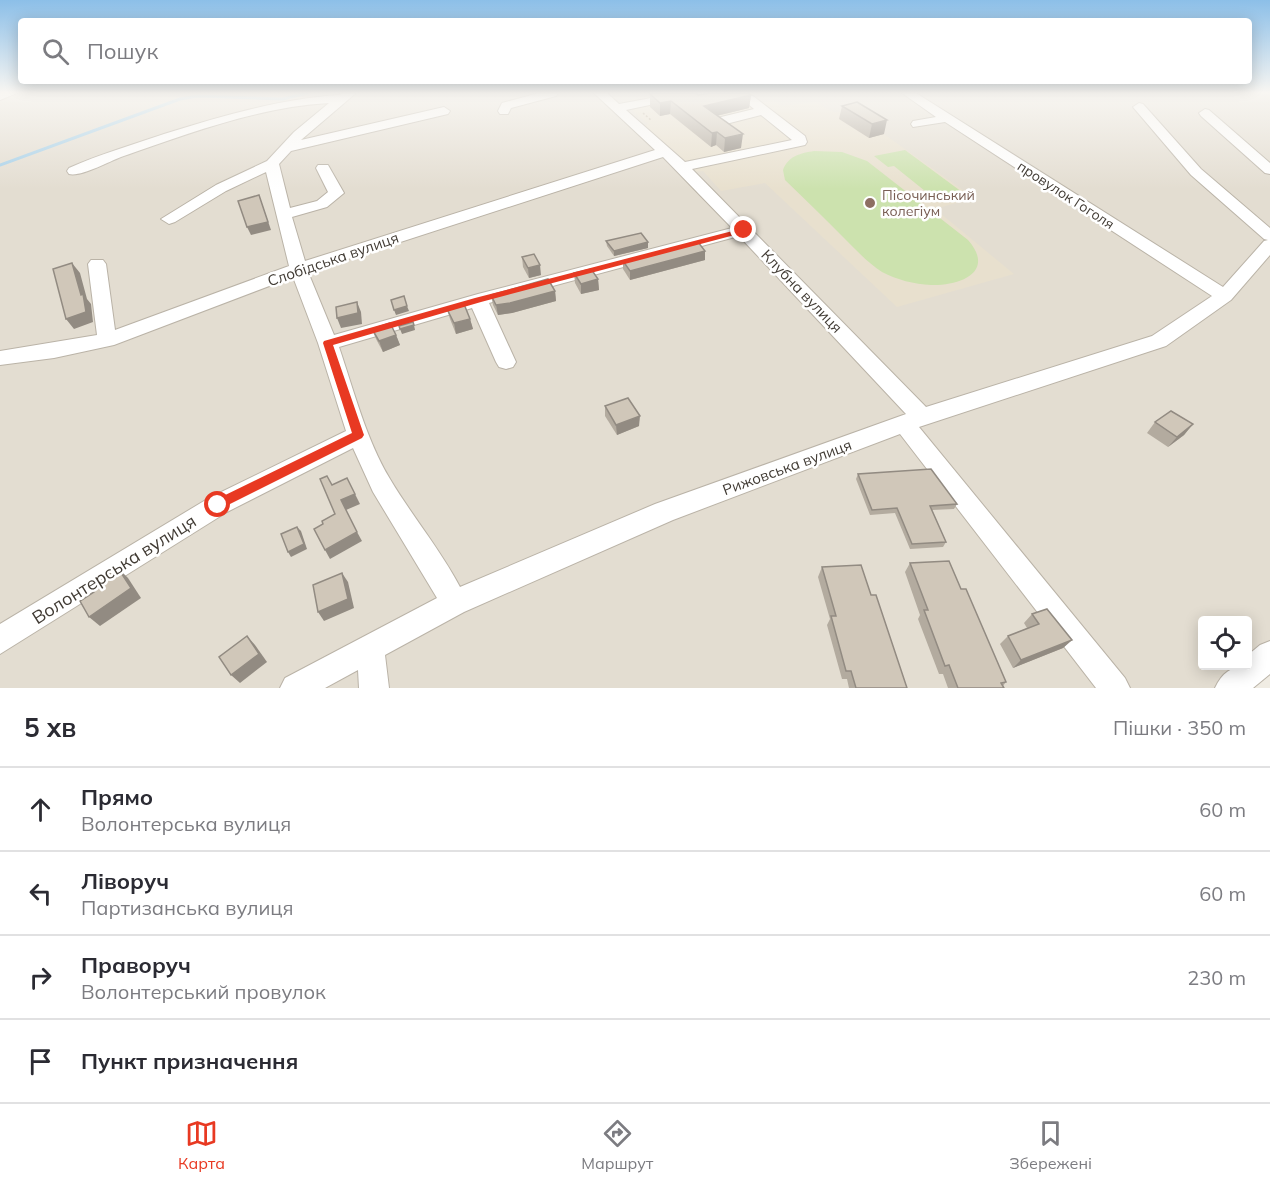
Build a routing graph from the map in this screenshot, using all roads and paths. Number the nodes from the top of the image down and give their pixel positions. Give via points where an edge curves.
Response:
1 (206, 125) edge
2 (312, 125) edge
3 (383, 125) edge
4 (635, 125) edge
5 (780, 125) edge
6 (959, 125) edge
7 (1155, 125) edge
8 (1219, 125) edge
9 (285, 148) junction
10 (664, 152) junction
11 (272, 164) junction
12 (682, 167) junction
13 (323, 168) dead end
14 (1270, 170) edge
15 (74, 171) dead end
16 (284, 214) junction
17 (169, 219) dead end
18 (744, 230) junction
19 (1270, 237) edge
20 (1270, 245) edge
21 (97, 264) dead end
22 (298, 269) junction
23 (1225, 296) junction
24 (478, 300) junction
25 (107, 340) junction
26 (328, 343) junction
27 (0, 358) edge
28 (506, 362) dead end
29 (913, 420) junction
30 (358, 435) junction
31 (454, 603) junction
32 (0, 640) edge
33 (370, 647) junction
34 (1270, 655) edge
35 (295, 688) edge
36 (374, 688) edge
37 (1115, 688) edge
38 (1230, 688) edge

1 - 15 street
2 - 9 street
3 - 9 street
4 - 10 street, Клубна вулиця
5 - 12 street via 800,142
6 - 23 street, провулок Гоголя
7 - 19 street via 1196,172
8 - 14 street
9 - 11 street
10 - 12 street, Клубна вулиця
10 - 22 street, Слобідська вулиця
11 - 16 street
11 - 17 street
12 - 18 street, Клубна вулиця
13 - 16 street via 336,193 322,204
16 - 22 street
18 - 24 street
18 - 29 street, Клубна вулиця
20 - 23 street, Рижовська вулиця
21 - 25 street
22 - 25 street, Слобідська вулиця
22 - 26 street
23 - 29 street, Рижовська вулиця via 1159,341
24 - 26 street
24 - 28 street
25 - 27 street, Слобідська вулиця
26 - 30 street
29 - 31 street, Рижовська вулиця via 664,512
29 - 37 street, Клубна вулиця
30 - 31 street via 381,485
30 - 32 street, Волонтерська вулиця via 218,505
31 - 33 street, Рижовська вулиця
33 - 35 street, Рижовська вулиця
33 - 36 street
34 - 38 street

